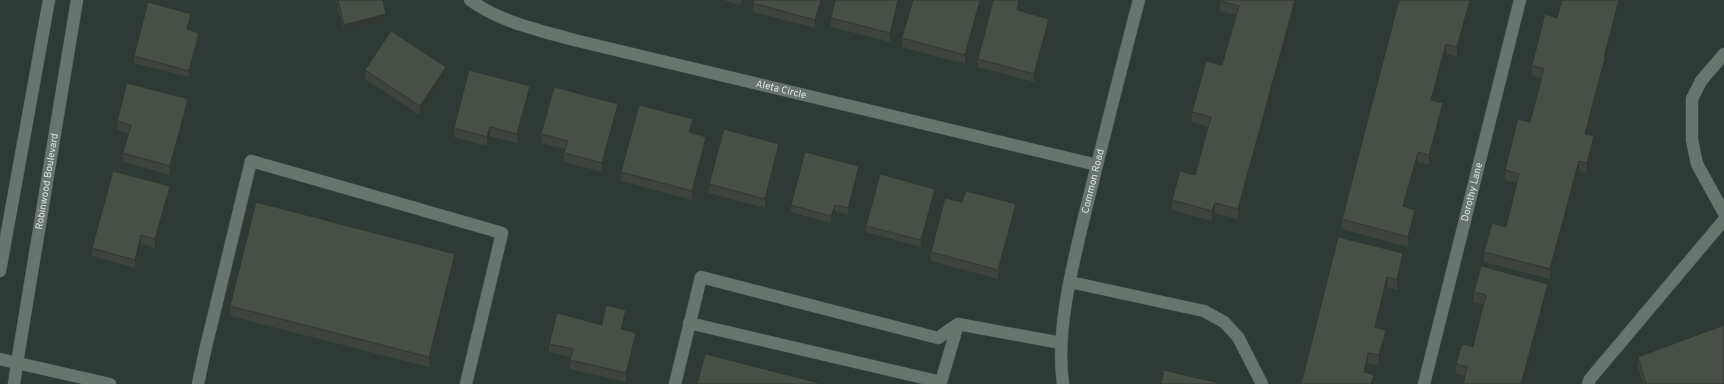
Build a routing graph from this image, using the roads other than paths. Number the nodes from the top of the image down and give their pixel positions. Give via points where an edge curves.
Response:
1 (49, 0) edge
2 (77, 0) edge
3 (470, 0) edge
4 (1139, 0) edge
5 (1520, 0) edge
6 (1724, 54) edge
7 (1097, 164) junction
8 (1724, 213) edge
9 (1724, 220) edge
10 (0, 271) edge
11 (1070, 282) junction
12 (690, 323) junction
13 (958, 324) junction
14 (1061, 343) junction
15 (0, 358) edge
16 (17, 363) junction
17 (1060, 365) junction
18 (14, 384) edge
19 (110, 384) edge
20 (198, 384) edge
21 (466, 384) edge
22 (675, 384) edge
23 (1054, 384) edge
24 (1064, 384) edge
25 (1262, 384) edge
26 (1424, 384) edge
27 (1588, 384) edge

1 - 10 street
2 - 16 street, Robinwood Boulevard
3 - 7 street, Aleta Circle via 498,16 574,40
4 - 7 street, Common Road
5 - 26 street, Dorothy Lane
6 - 8 street via 1701,81 1692,99 1692,140 1697,164
7 - 11 street, Common Road
9 - 27 street
11 - 14 street, Common Road
11 - 25 street via 1204,311 1224,322 1238,337
12 - 13 street via 701,277 938,338
12 - 13 street via 941,382
12 - 22 street
13 - 14 street
14 - 17 street, Common Road
15 - 16 street
16 - 18 street, Robinwood Boulevard
16 - 19 street
17 - 23 street, Common Road
17 - 24 street, Common Road
20 - 21 street via 251,162 502,234

